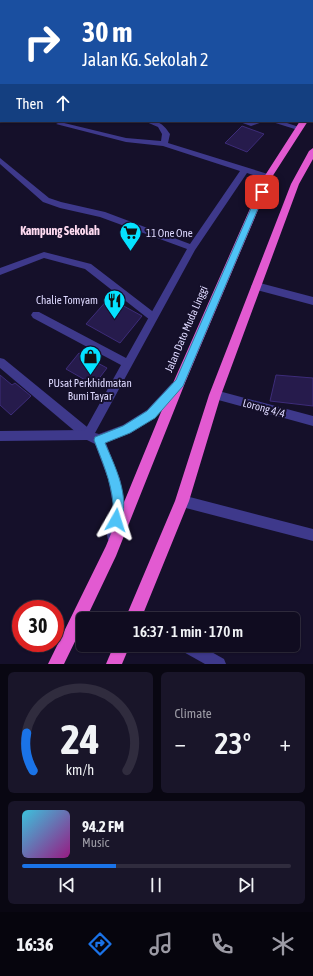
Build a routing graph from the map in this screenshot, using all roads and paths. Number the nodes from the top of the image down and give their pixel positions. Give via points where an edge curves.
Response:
1 (151, 122) edge
2 (244, 122) edge
3 (258, 122) edge
4 (280, 122) edge
5 (60, 124) dead end
6 (301, 125) edge
7 (164, 144) junction
8 (313, 151) edge
9 (0, 160) edge
10 (245, 170) junction
11 (268, 177) junction
12 (192, 248) junction
13 (0, 272) edge
14 (256, 286) junction
15 (313, 301) edge
16 (36, 315) dead end
17 (153, 317) junction
18 (0, 362) edge
19 (128, 364) junction
20 (179, 383) junction
21 (215, 395) junction
22 (313, 421) edge
23 (0, 436) edge
24 (93, 438) junction
25 (182, 501) junction
26 (313, 535) edge
27 (111, 551) junction
28 (137, 612) edge
29 (119, 652) edge
30 (198, 652) edge
31 (56, 664) edge
32 (114, 664) edge
33 (219, 664) edge

1 - 7 street via 161,126 166,134
2 - 3 street
4 - 6 street
5 - 7 street via 126,140
6 - 11 highway, Jalan Dato Muda Linggi
7 - 10 street
8 - 14 highway via 295,184
9 - 12 street via 46,200 102,214
10 - 11 street
10 - 12 street
11 - 20 highway, Jalan Dato Muda Linggi
12 - 17 street
13 - 17 street via 44,255 88,266
14 - 15 street
14 - 21 highway
16 - 19 street
17 - 19 street
18 - 24 street
19 - 24 street
20 - 24 street via 151,414 127,429
20 - 27 highway, Jalan Dato Muda Linggi
21 - 22 street, Lorong 4/4
21 - 25 highway
23 - 24 street
24 - 27 street via 114,479 119,504
25 - 26 street
25 - 28 highway
27 - 31 highway, Jalan Dato Muda Linggi
29 - 32 highway
30 - 33 street

